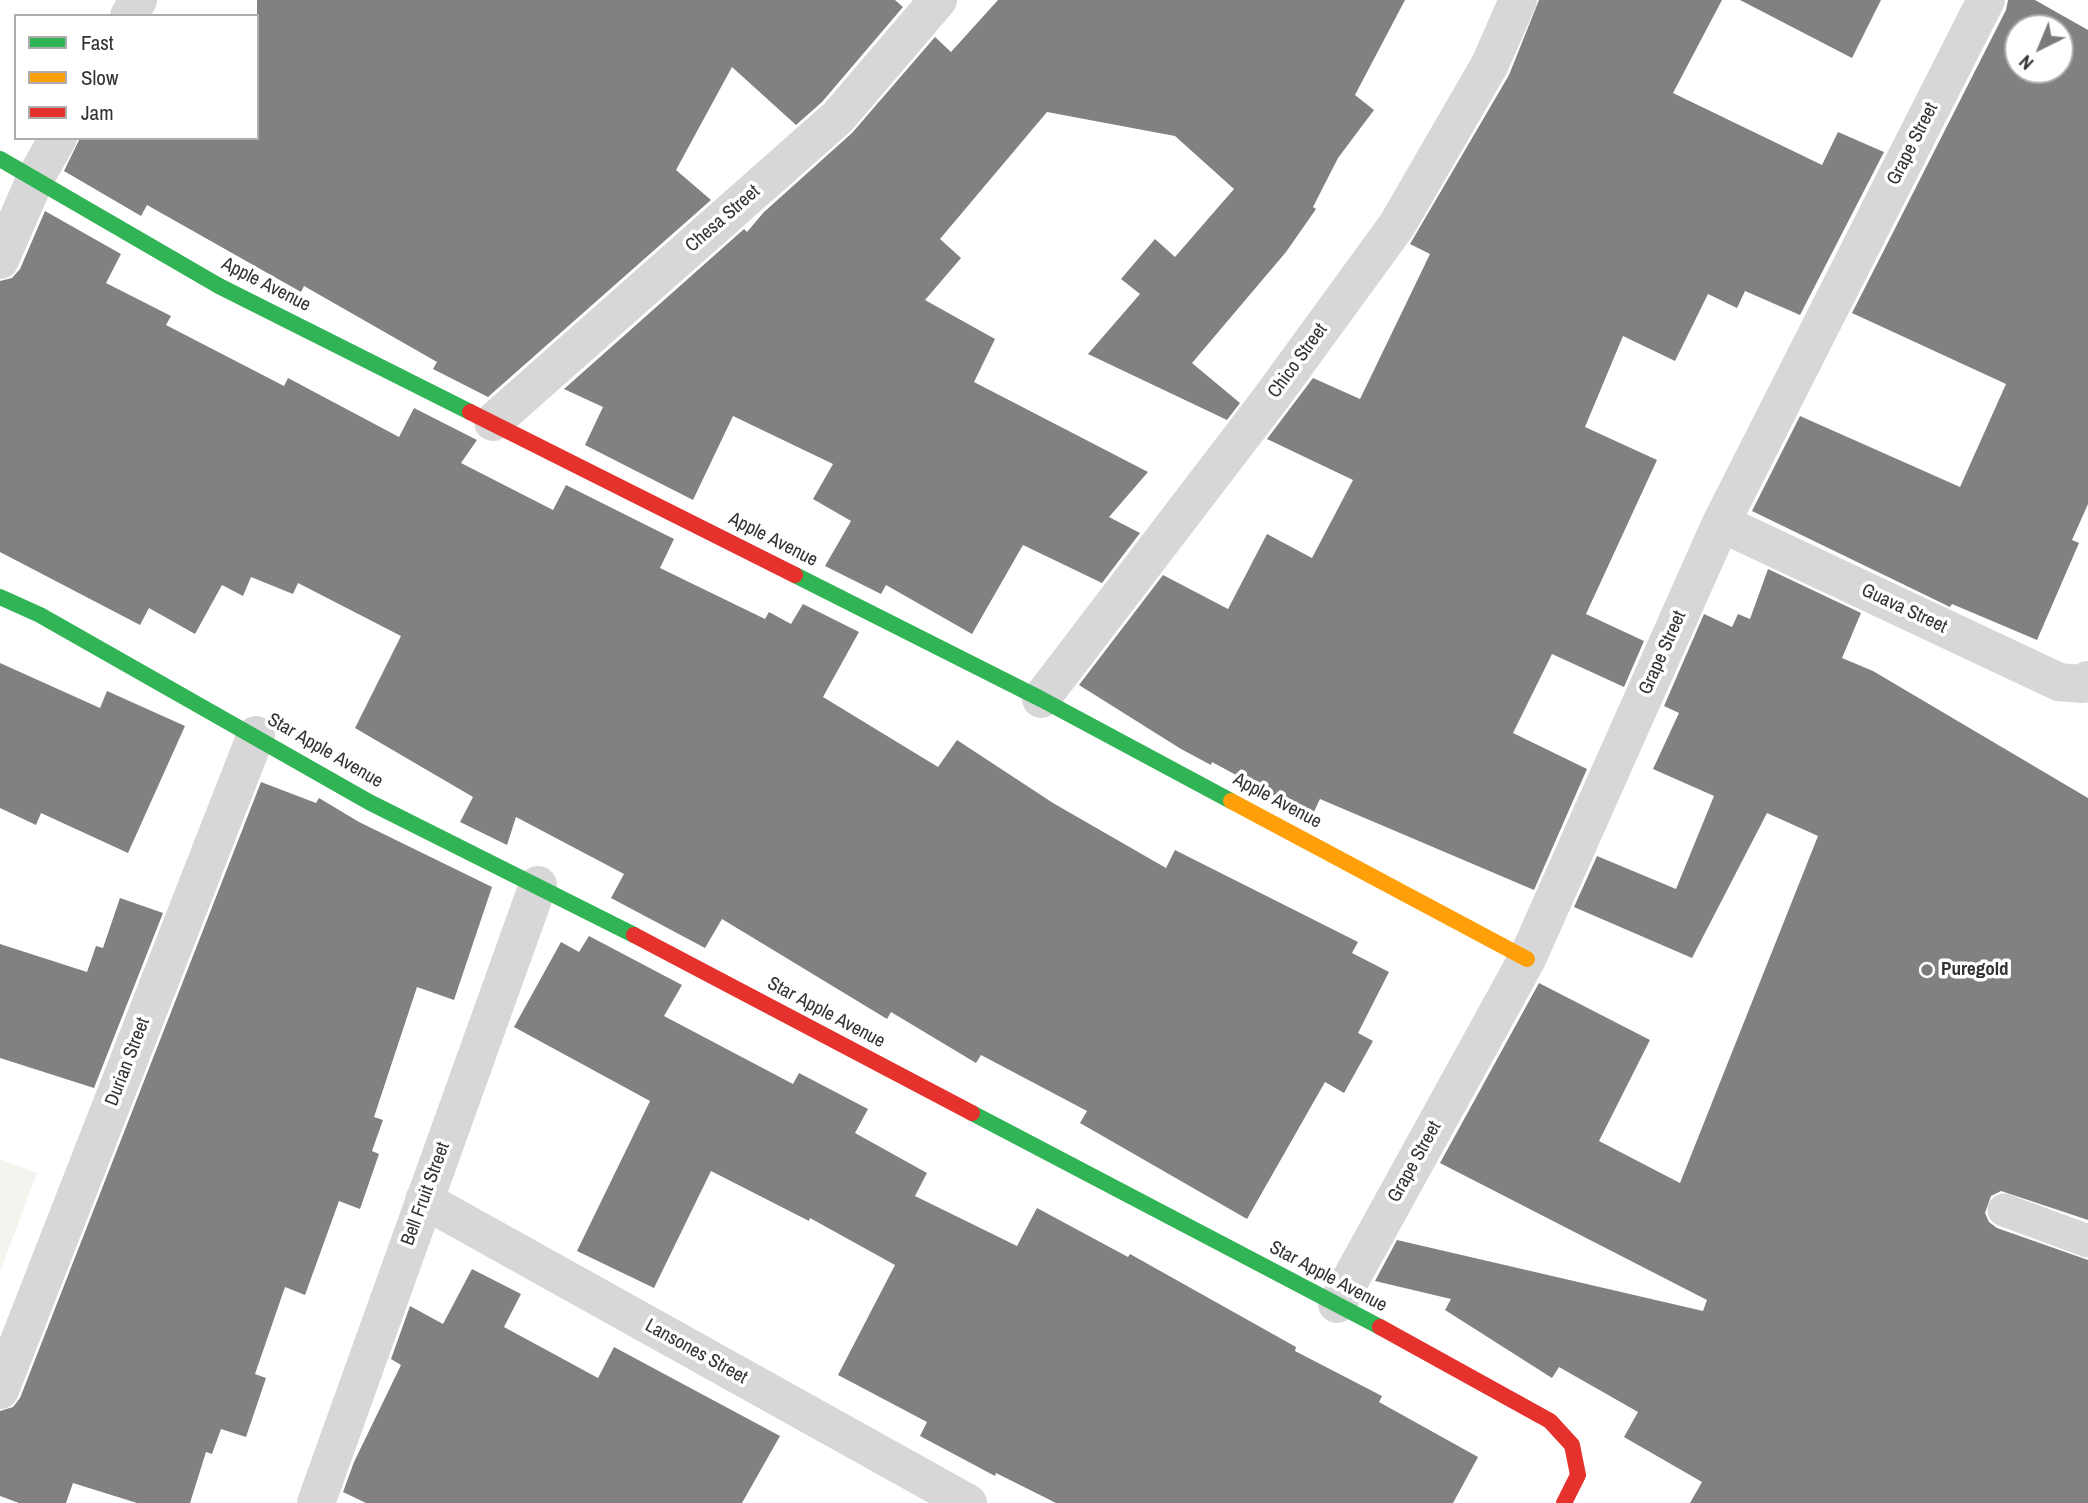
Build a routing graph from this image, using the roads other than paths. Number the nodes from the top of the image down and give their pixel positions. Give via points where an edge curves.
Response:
1 (938, 0) edge
2 (1518, 0) edge
3 (1986, 0) edge
4 (57, 140) edge
5 (0, 159) edge
6 (36, 177) junction
7 (0, 260) edge
8 (493, 422) junction
9 (1721, 523) junction
10 (0, 597) edge
11 (2088, 680) edge
12 (1041, 699) junction
13 (257, 735) junction
14 (538, 886) junction
15 (1527, 959) junction
16 (424, 1200) junction
17 (2004, 1210) dead end
18 (2088, 1241) edge
19 (1337, 1304) junction
20 (0, 1390) edge
21 (320, 1501) edge
22 (968, 1503) edge
23 (1564, 1503) edge

1 - 8 street, Chesa Street via 838,117
2 - 12 street, Chico Street via 1490,64 1397,225
3 - 9 street, Grape Street
4 - 6 street
5 - 6 street, Apple Avenue
6 - 7 street
6 - 8 street, Apple Avenue via 219,286
8 - 12 street, Apple Avenue
9 - 11 street, Guava Street via 2059,682 2082,684
9 - 15 street, Grape Street
10 - 13 street, Star Apple Avenue
12 - 15 street, Apple Avenue
13 - 14 street, Star Apple Avenue via 369,802
13 - 20 street, Durian Street
14 - 16 street, Bell Fruit Street
14 - 19 street, Star Apple Avenue
15 - 19 street, Grape Street
16 - 21 street, Bell Fruit Street
16 - 22 street, Lansones Street
17 - 18 lane
19 - 23 street, Star Apple Avenue via 1550,1421 1572,1445 1578,1475

